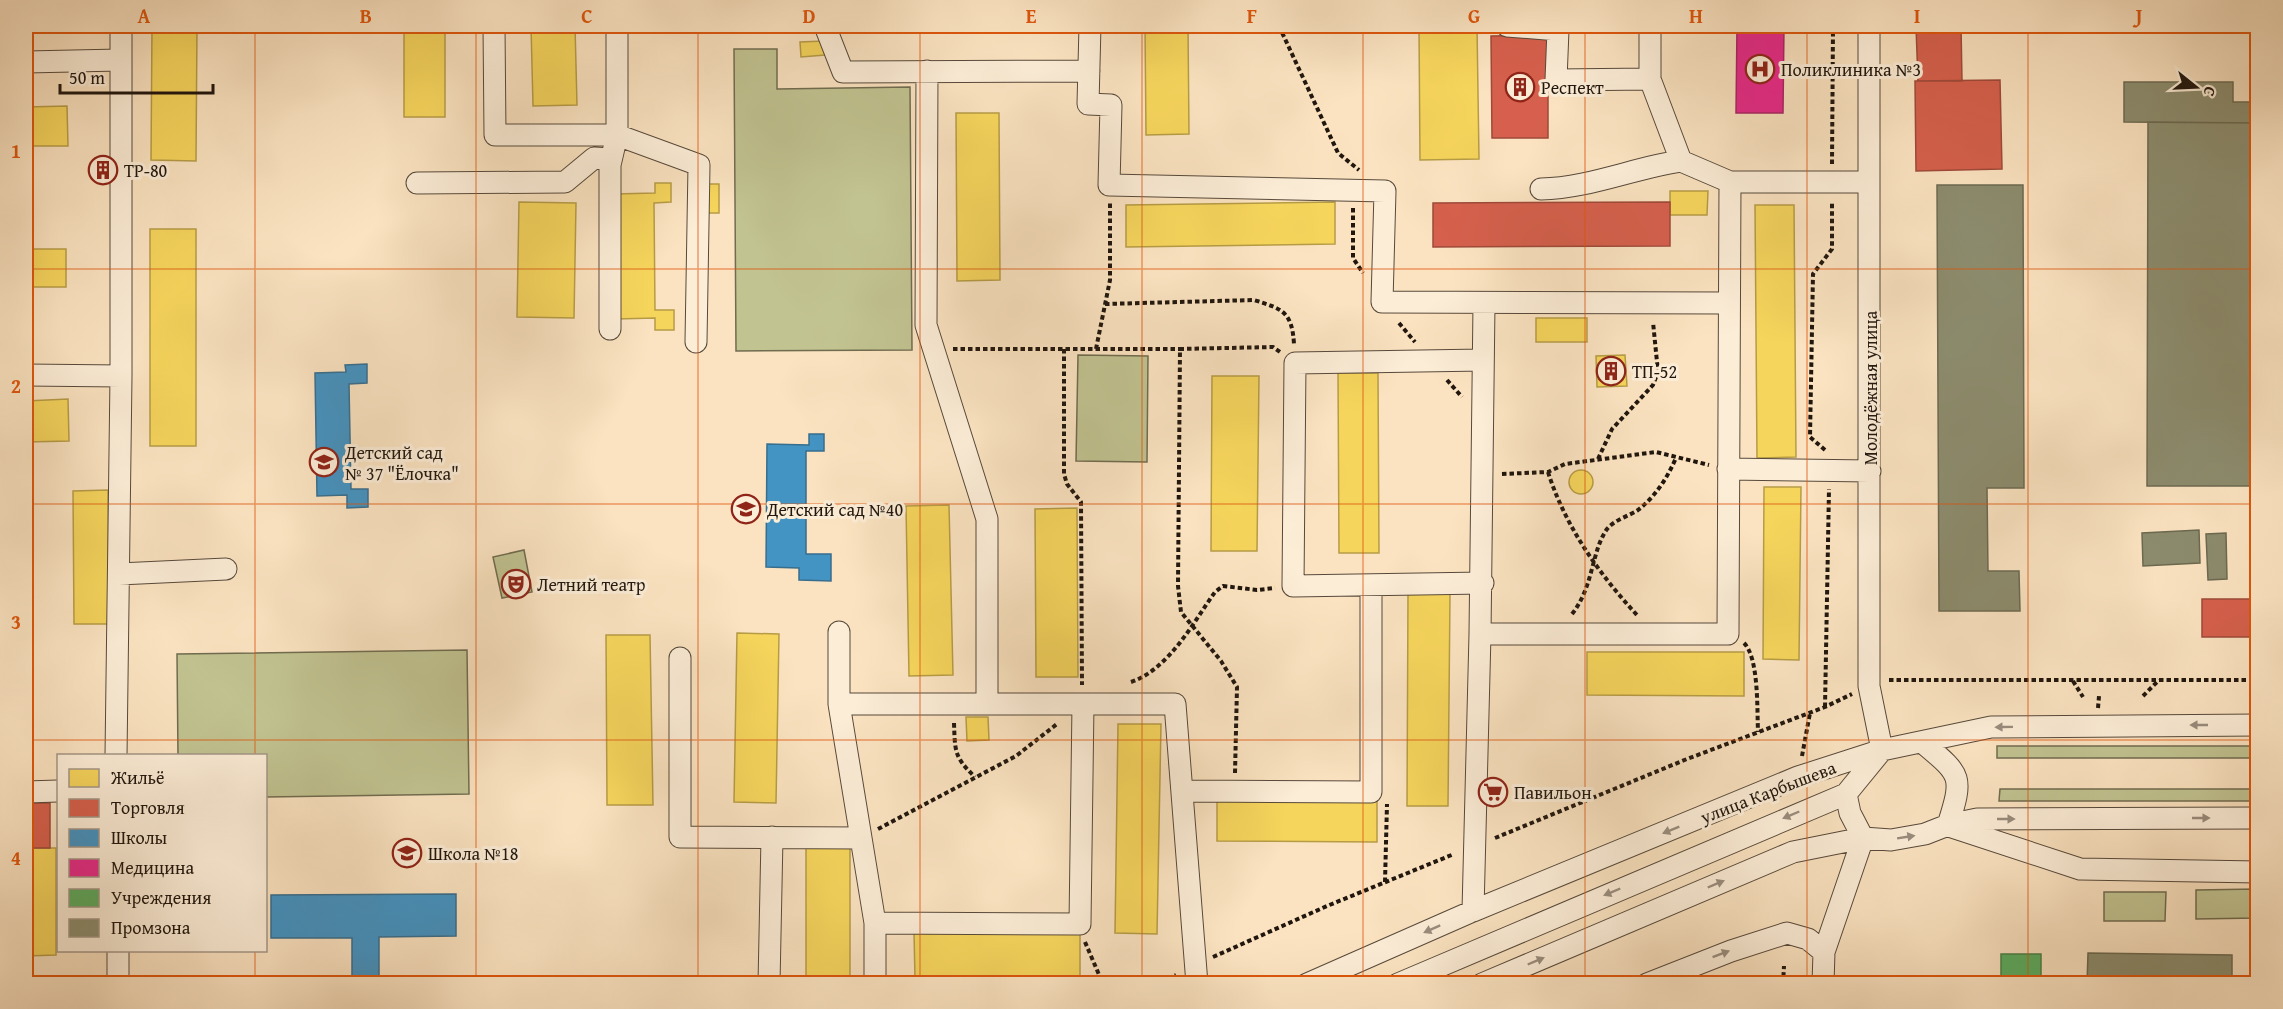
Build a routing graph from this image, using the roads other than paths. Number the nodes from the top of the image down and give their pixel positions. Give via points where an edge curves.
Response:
1 (121, 26) edge
2 (494, 26) edge
3 (617, 26) edge
4 (825, 26) edge
5 (1090, 26) edge
6 (1507, 26) edge
7 (1650, 26) edge
8 (1869, 26) edge
9 (120, 60) junction
10 (26, 62) edge
11 (927, 71) junction
12 (1089, 71) junction
13 (1650, 80) junction
14 (617, 135) junction
15 (610, 159) junction
16 (1681, 161) junction
17 (1730, 182) junction
18 (1869, 182) junction
19 (417, 183) dead end
20 (1541, 189) dead end
21 (1729, 303) junction
22 (1484, 304) junction
23 (610, 328) dead end
24 (696, 342) dead end
25 (1484, 360) junction
26 (26, 375) edge
27 (121, 376) junction
28 (1728, 469) junction
29 (1870, 471) junction
30 (226, 569) dead end
31 (119, 573) junction
32 (1483, 583) junction
33 (1371, 585) junction
34 (839, 632) dead end
35 (1480, 634) junction
36 (680, 658) dead end
37 (839, 704) junction
38 (987, 704) junction
39 (1083, 704) junction
40 (2258, 725) edge
41 (1922, 742) junction
42 (1882, 750) junction
43 (116, 754) edge
44 (57, 791) edge
45 (1184, 791) junction
46 (26, 792) edge
47 (1846, 794) junction
48 (2258, 818) edge
49 (1948, 825) junction
50 (772, 837) junction
51 (861, 837) junction
52 (1863, 838) junction
53 (2258, 872) edge
54 (1473, 911) junction
55 (875, 923) junction
56 (118, 952) edge
57 (1824, 952) junction
58 (118, 984) edge
59 (769, 984) edge
60 (875, 984) edge
61 (1197, 984) edge
62 (1307, 984) edge
63 (1398, 984) edge
64 (1482, 984) edge
65 (1647, 984) edge
66 (1823, 984) edge

1 - 9 street
2 - 14 street via 495,135
3 - 14 street
4 - 11 street via 843,72
5 - 12 street
6 - 13 street via 1558,30 1556,80
7 - 13 street
8 - 18 street, Молодёжная улица
9 - 10 street
9 - 27 street
11 - 12 street
11 - 38 street via 926,325 987,519
12 - 22 street via 1088,104 1111,105 1109,185 1385,190 1382,302
13 - 16 street
14 - 15 street
14 - 24 street via 699,165
15 - 19 street via 594,158 565,182
15 - 23 street
16 - 17 street
16 - 20 street via 1569,188
17 - 18 street
17 - 21 street
18 - 29 street, Молодёжная улица
21 - 22 street
21 - 28 street
22 - 25 street
25 - 32 street
25 - 33 street via 1295,363 1293,586
26 - 27 street
27 - 31 street
28 - 29 street
28 - 35 street via 1728,634
29 - 42 street, Молодёжная улица via 1869,686
30 - 31 street
31 - 43 street
32 - 33 street
32 - 35 street
33 - 45 street via 1371,792
34 - 37 street
35 - 54 street
36 - 50 street via 680,837
37 - 38 street
37 - 51 street
38 - 39 street
39 - 45 street via 1175,704
39 - 55 street via 1080,924
40 -> 41 street, улица Карбышева via 1991,727
41 - 42 street, улица Карбышева
41 - 49 street via 1953,769 1959,784
42 - 47 street
42 -> 54 street, улица Карбышева via 1798,777
44 - 46 street
45 - 61 street
47 - 52 street via 1850,813
47 -> 63 street, улица Карбышева
49 -> 48 street via 1977,819
52 -> 49 street via 1902,838
49 - 53 street via 2080,869
50 - 51 street
50 - 59 street
51 - 55 street
52 - 57 street
64 -> 52 street via 1793,852
54 -> 62 street, улица Карбышева
55 - 60 street
56 - 58 street
65 -> 57 street via 1786,933 1808,939
57 - 66 street

